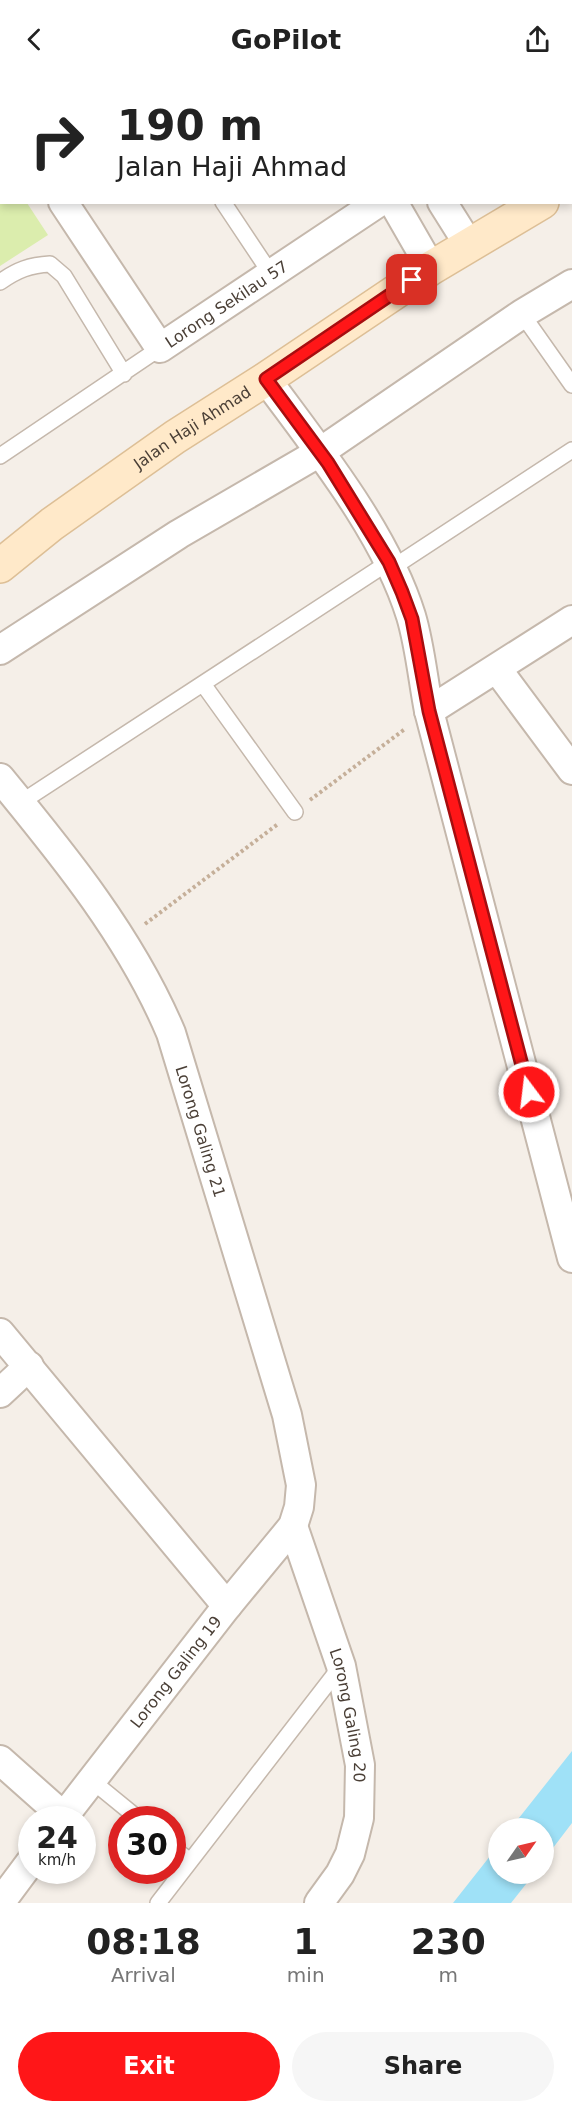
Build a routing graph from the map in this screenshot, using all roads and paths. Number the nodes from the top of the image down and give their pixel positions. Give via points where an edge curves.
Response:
1 (64, 204) edge
2 (224, 204) edge
3 (376, 204) edge
4 (394, 204) edge
5 (443, 204) edge
6 (539, 204) edge
7 (469, 245) junction
8 (431, 268) junction
9 (271, 274) junction
10 (0, 282) edge
11 (572, 284) edge
12 (522, 314) junction
13 (160, 348) junction
14 (124, 374) junction
15 (266, 379) junction
16 (572, 385) edge
17 (572, 450) edge
18 (320, 452) junction
19 (0, 456) edge
20 (391, 565) junction
21 (0, 566) edge
22 (572, 620) edge
23 (0, 650) edge
24 (497, 669) junction
25 (203, 684) junction
26 (429, 711) junction
27 (563, 739) edge
28 (572, 770) edge
29 (0, 778) edge
30 (20, 802) junction
31 (295, 812) dead end
32 (568, 1231) edge
33 (572, 1258) edge
34 (0, 1333) edge
35 (29, 1366) junction
36 (0, 1393) edge
37 (293, 1526) junction
38 (227, 1606) junction
39 (341, 1666) junction
40 (0, 1760) edge
41 (91, 1780) junction
42 (49, 1806) edge
43 (71, 1806) edge
44 (123, 1806) edge
45 (186, 1858) edge
46 (190, 1861) junction
47 (18, 1879) edge
48 (0, 1903) edge
49 (158, 1903) edge
50 (319, 1903) edge

1 - 13 street, Lorong Sekilau 57
2 - 9 lane
3 - 9 street, Lorong Sekilau 57
4 - 8 street
5 - 7 street
6 - 7 street, Jalan Haji Ahmad
7 - 8 street, Jalan Haji Ahmad
8 - 15 street, Jalan Haji Ahmad
9 - 13 street, Lorong Sekilau 57
10 - 14 lane via 32,265 50,264 64,276
11 - 12 street
12 - 16 lane
12 - 18 street
13 - 14 lane
14 - 19 lane
15 - 18 street
15 - 21 street, Jalan Haji Ahmad via 165,444
17 - 20 lane
18 - 20 street
18 - 23 street via 179,534
20 - 25 lane
20 - 26 street via 412,619
22 - 24 street
24 - 26 street
24 - 27 street
25 - 30 lane
25 - 31 lane
26 - 32 street
27 - 28 street
29 - 30 street, Lorong Galing 21
30 - 37 street, Lorong Galing 21 via 79,877 140,967 171,1033 287,1415 301,1485
32 - 33 street
34 - 35 street
35 - 36 street
35 - 38 street
37 - 38 street, Lorong Galing 19
37 - 39 street, Lorong Galing 20
38 - 41 street, Lorong Galing 19
39 - 46 lane
39 - 50 street, Lorong Galing 20 via 360,1765 359,1818 350,1854
40 - 42 street
41 - 43 street, Lorong Galing 19
41 - 44 lane
45 - 46 lane
46 - 49 lane
47 - 48 street

